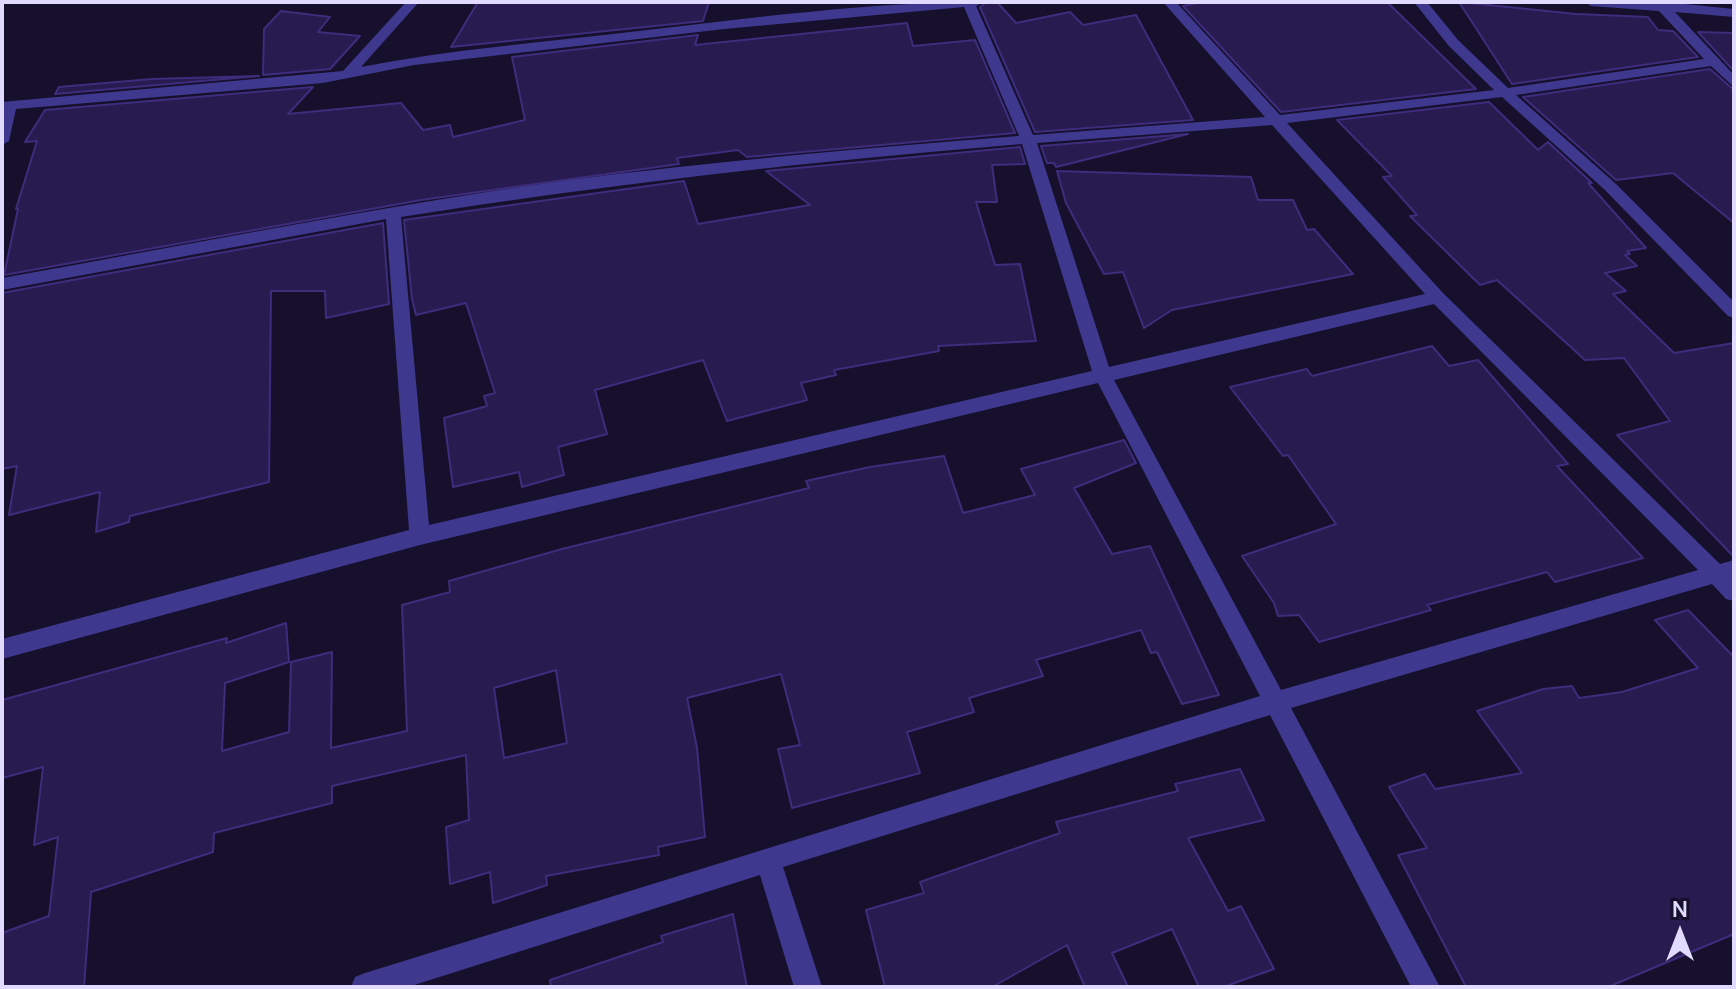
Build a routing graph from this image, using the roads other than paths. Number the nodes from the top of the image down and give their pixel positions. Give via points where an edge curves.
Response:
1 (413, 2) edge
2 (968, 2) edge
3 (978, 2) edge
4 (1169, 2) edge
5 (1420, 2) edge
6 (1591, 2) edge
7 (1660, 5) edge
8 (1734, 13) edge
9 (1714, 62) junction
10 (346, 76) junction
11 (1734, 83) edge
12 (1502, 92) junction
13 (6, 106) edge
14 (1277, 120) junction
15 (1028, 139) junction
16 (2, 141) edge
17 (393, 213) junction
18 (2, 284) edge
19 (1437, 297) junction
20 (1734, 312) edge
21 (1103, 376) junction
22 (420, 536) junction
23 (1725, 571) edge
24 (1734, 592) edge
25 (2, 649) edge
26 (1273, 703) junction
27 (768, 859) junction
28 (365, 987) edge
29 (808, 987) edge
30 (1426, 987) edge

1 - 10 street
2 - 3 street
2 - 10 street via 445,58
2 - 15 street
4 - 14 street
5 - 12 street via 1443,35
6 - 7 street
7 - 8 street
7 - 9 street
9 - 11 street
9 - 12 street
10 - 13 street
12 - 14 street
12 - 20 street via 1570,149
13 - 16 street
14 - 15 street
14 - 19 street
15 - 17 street via 563,186
15 - 21 street
17 - 18 street
17 - 22 street
19 - 21 street
19 - 23 street
21 - 22 street
21 - 26 street
22 - 25 street
23 - 24 street
23 - 26 street
26 - 27 street
26 - 30 street
27 - 28 street
27 - 29 street

